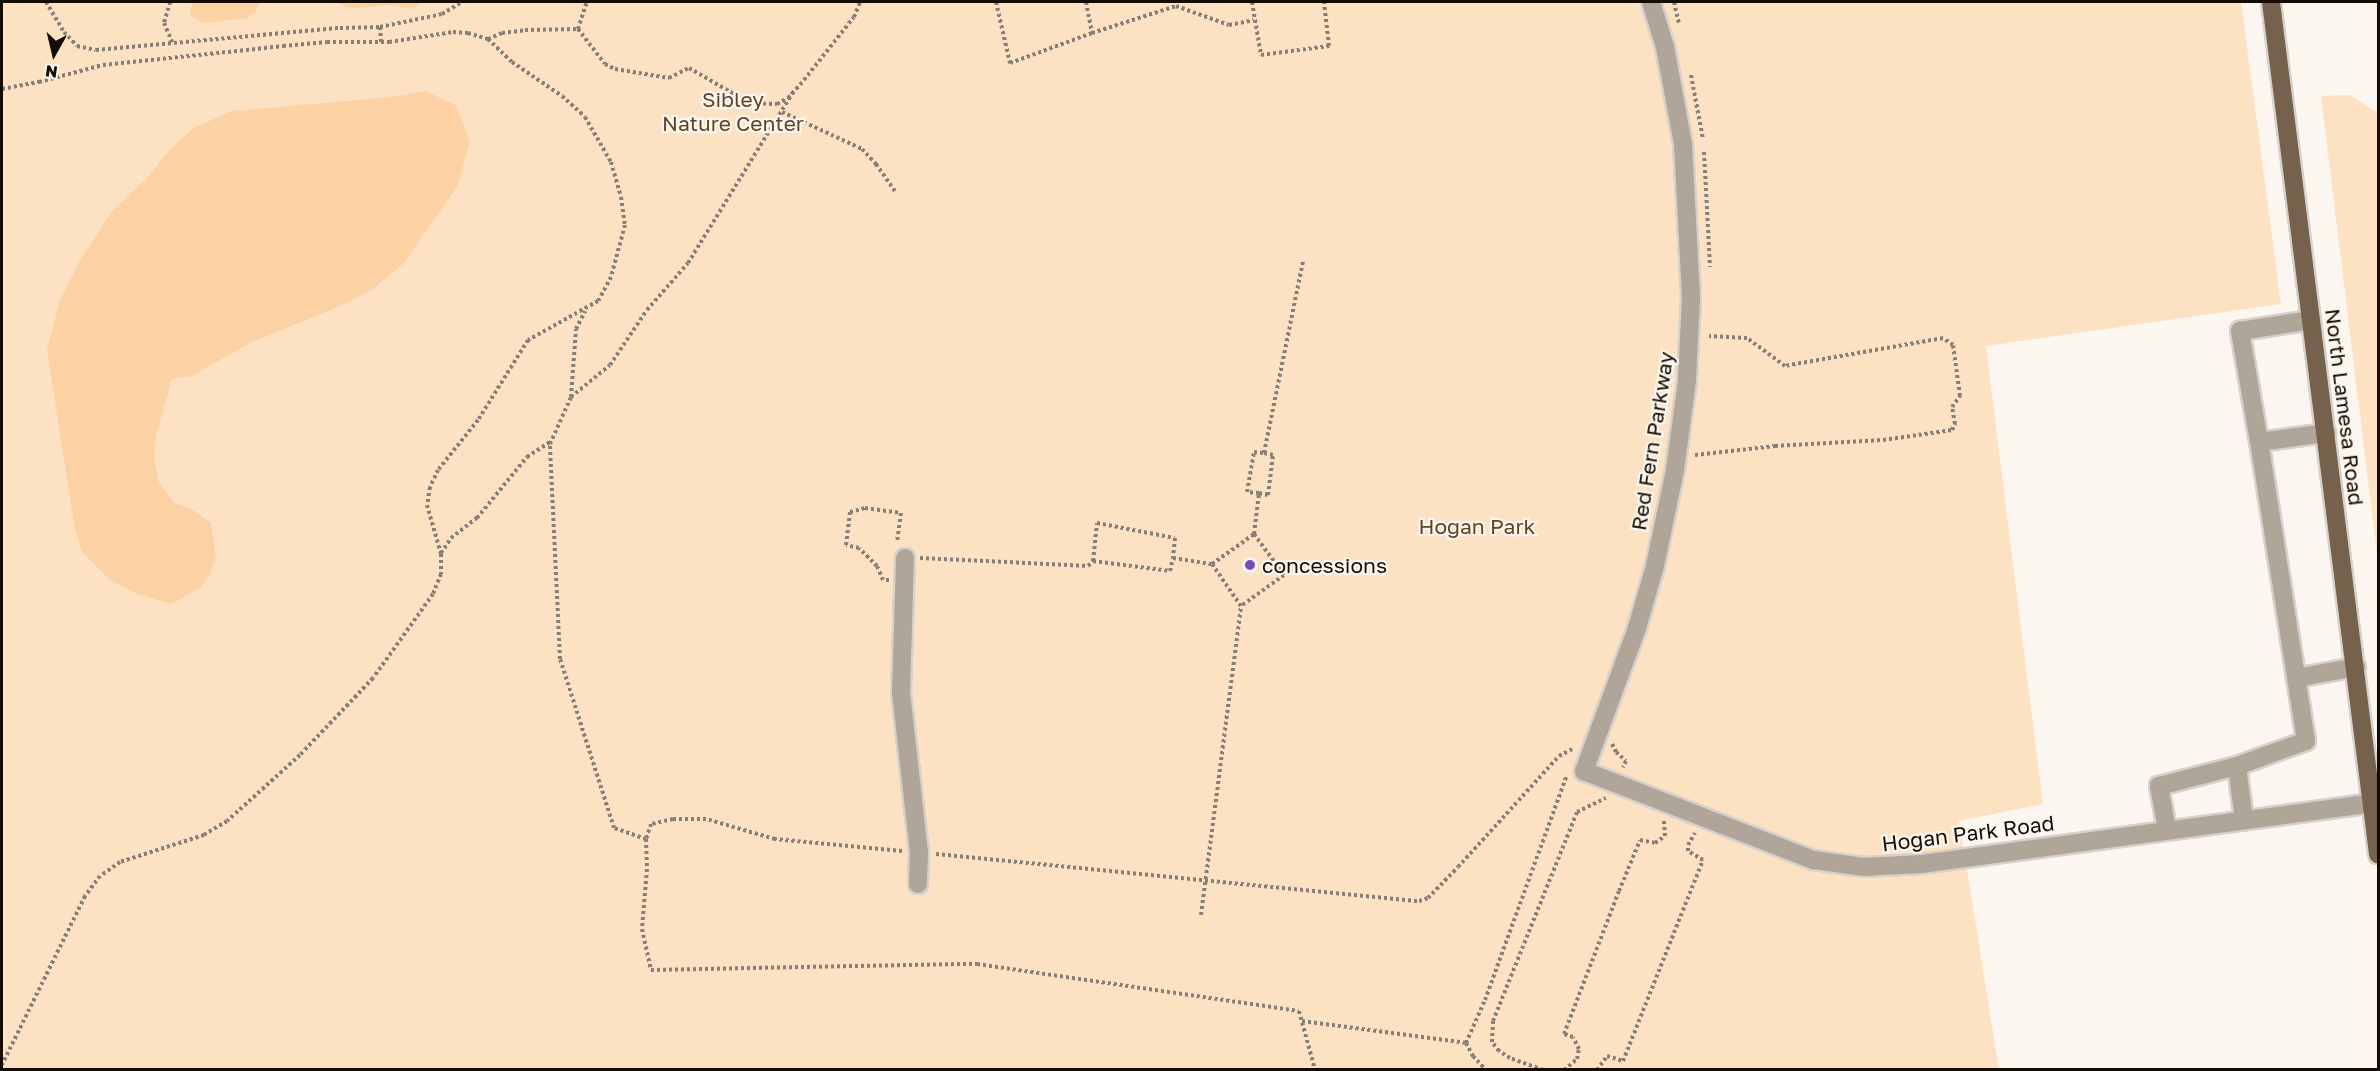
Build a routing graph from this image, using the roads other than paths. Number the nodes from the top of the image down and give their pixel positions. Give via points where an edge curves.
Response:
1 (1651, 2) edge
2 (2271, 2) edge
3 (2312, 320) junction
4 (2326, 434) junction
5 (2259, 442) junction
6 (900, 557) road end
7 (2356, 667) junction
8 (2296, 678) junction
9 (2373, 753) edge
10 (1576, 766) joint
11 (2237, 766) junction
12 (2372, 803) junction
13 (2244, 821) junction
14 (2167, 830) junction
15 (2379, 854) edge
16 (918, 884) dead end

1 - 10 street, Red Fern Parkway via 1677,106 1688,198 1691,298 1687,381 1655,566 1642,611
2 - 3 main road, North Lamesa Road
3 - 4 main road, North Lamesa Road
3 - 5 street via 2240,332
4 - 5 street
4 - 7 main road, North Lamesa Road
5 - 8 street
6 - 16 street via 901,692 919,852
7 - 8 street
7 - 9 main road, North Lamesa Road
8 - 11 street via 2306,741
9 - 12 main road, North Lamesa Road
10 - 14 street, Hogan Park Road via 1792,852 1838,865 1882,868 1922,864
11 - 13 street
11 - 14 street via 2159,786
12 - 13 street, Hogan Park Road
12 - 15 main road, North Lamesa Road
13 - 14 street, Hogan Park Road

